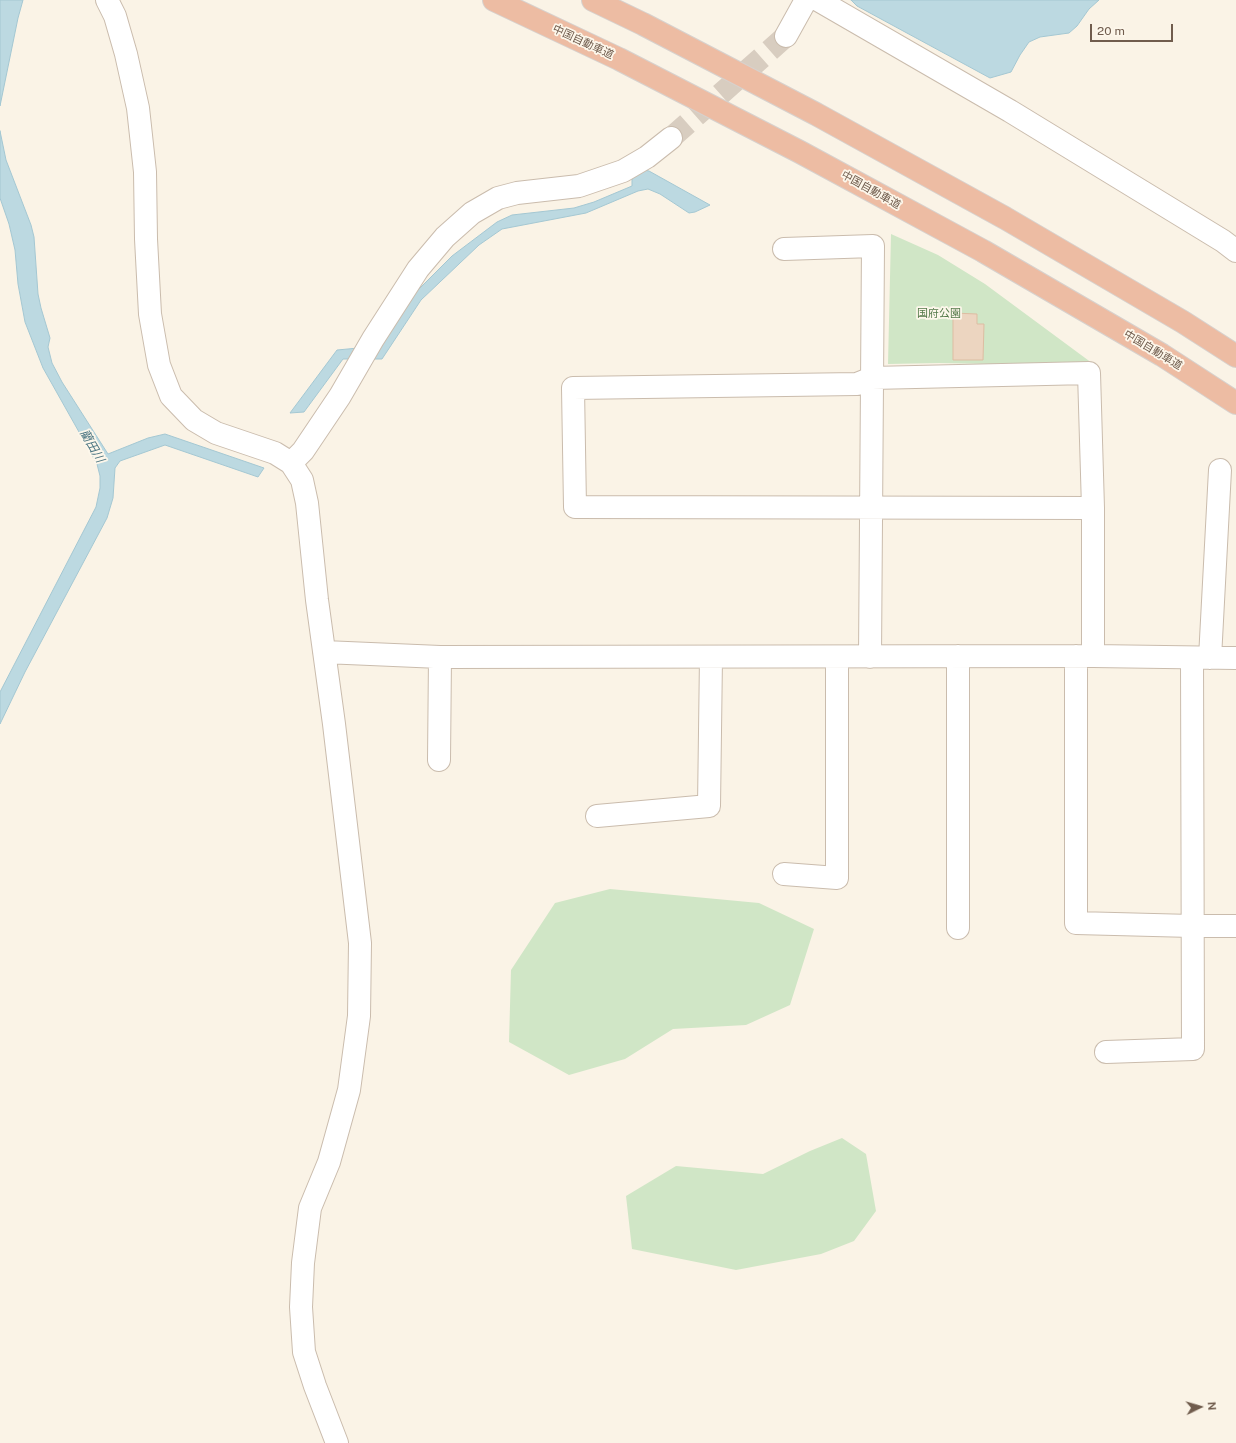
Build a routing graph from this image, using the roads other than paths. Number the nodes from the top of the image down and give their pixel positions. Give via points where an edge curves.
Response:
1 (107, 0) edge
2 (494, 0) edge
3 (592, 0) edge
4 (806, 0) edge
5 (818, 0) edge
6 (786, 36) tunnel mouth
7 (671, 138) tunnel mouth
8 (784, 249) dead end
9 (1236, 250) edge
10 (1236, 356) edge
11 (872, 378) junction
12 (1236, 403) edge
13 (291, 463) junction
14 (1220, 470) dead end
15 (870, 508) junction
16 (1093, 508) junction
17 (324, 652) junction
18 (958, 656) junction
19 (1084, 656) junction
20 (440, 657) junction
21 (711, 657) junction
22 (837, 657) junction
23 (870, 657) junction
24 (1201, 658) junction
25 (1236, 658) edge
26 (439, 760) dead end
27 (597, 816) dead end
28 (784, 874) dead end
29 (1192, 926) junction
30 (1236, 926) edge
31 (958, 928) dead end
32 (1106, 1052) dead end
33 (337, 1443) edge

1 - 13 street via 115,16 126,54 138,108 145,172 150,314 159,365 171,396 194,420 216,433 275,453
2 - 12 highway, 中国自動車道 via 619,59 800,152 983,251 1162,355
3 - 10 highway via 816,114 1004,218 1183,322
4 - 6 street
5 - 9 street via 1017,116
7 - 13 street via 647,157 623,171 579,186 517,193 498,198 472,214 445,237 418,269 340,396 303,451
8 - 11 street via 873,246
11 - 15 street
11 - 15 street via 857,384 573,388 575,507
11 - 16 street via 1090,373
13 - 17 street via 302,480 307,503
14 - 24 street
15 - 16 street
15 - 23 street
16 - 19 street
17 - 20 street
17 - 33 street via 360,943 359,1016 349,1090 330,1162 310,1208 301,1307 304,1352
18 - 19 street
18 - 23 street
18 - 31 street
19 - 24 street
19 - 29 street via 1076,923
20 - 21 street
20 - 26 street
21 - 22 street
21 - 27 street via 709,806
22 - 23 street
22 - 28 street via 837,878
24 - 25 street
24 - 29 street
29 - 30 street
29 - 32 street via 1193,1049

